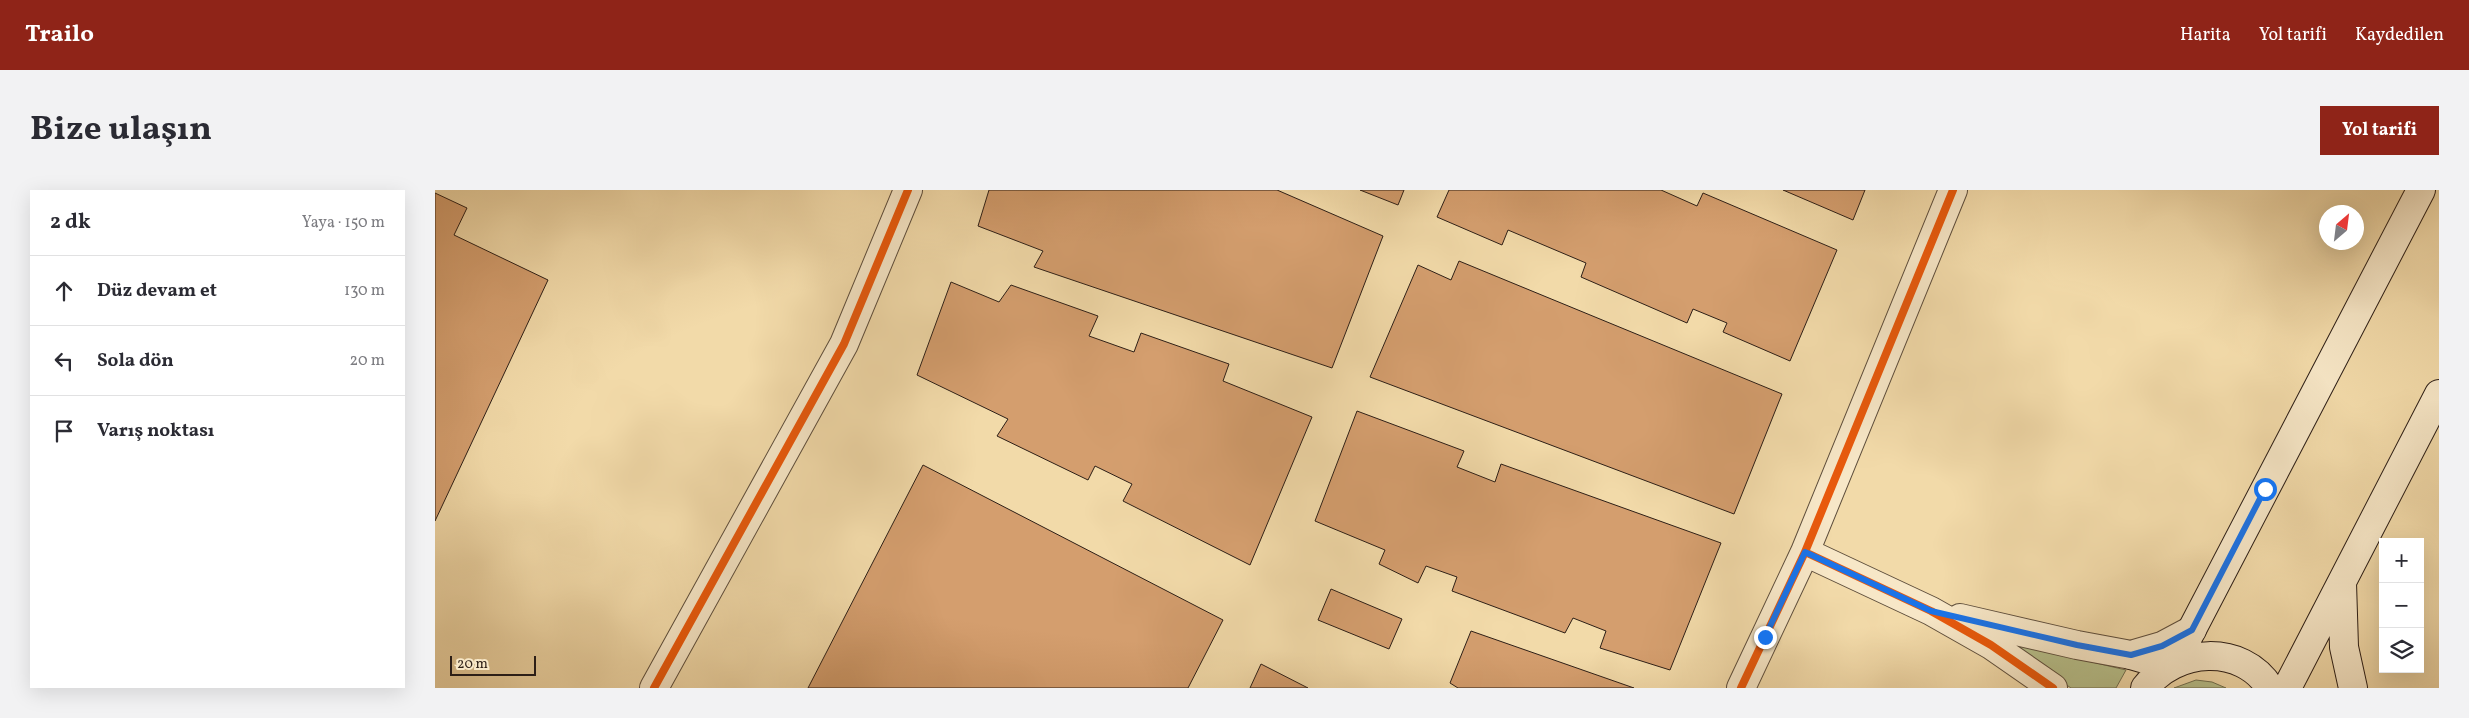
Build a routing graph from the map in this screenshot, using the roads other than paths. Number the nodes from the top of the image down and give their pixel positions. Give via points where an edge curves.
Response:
1 (908, 190) edge
2 (1953, 190) edge
3 (2421, 190) edge
4 (2439, 394) edge
5 (1805, 552) junction
6 (2342, 582) junction
7 (1931, 611) junction
8 (2192, 630) junction
9 (2131, 655) junction
10 (2172, 664) junction
11 (654, 688) edge
12 (1741, 688) edge
13 (2053, 688) edge
14 (2145, 688) edge
15 (2270, 688) edge
16 (2287, 688) edge
17 (2353, 688) edge

1 - 11 street via 844,344
2 - 5 street
3 - 8 street
4 - 6 street
5 - 7 street
5 - 12 street
6 - 16 street
6 - 17 street via 2344,647
7 - 9 street
7 - 13 street via 1991,645
8 - 9 street via 2162,646
8 - 10 street
9 - 10 street
10 - 14 street
10 - 15 street via 2199,655 2224,657 2247,666

